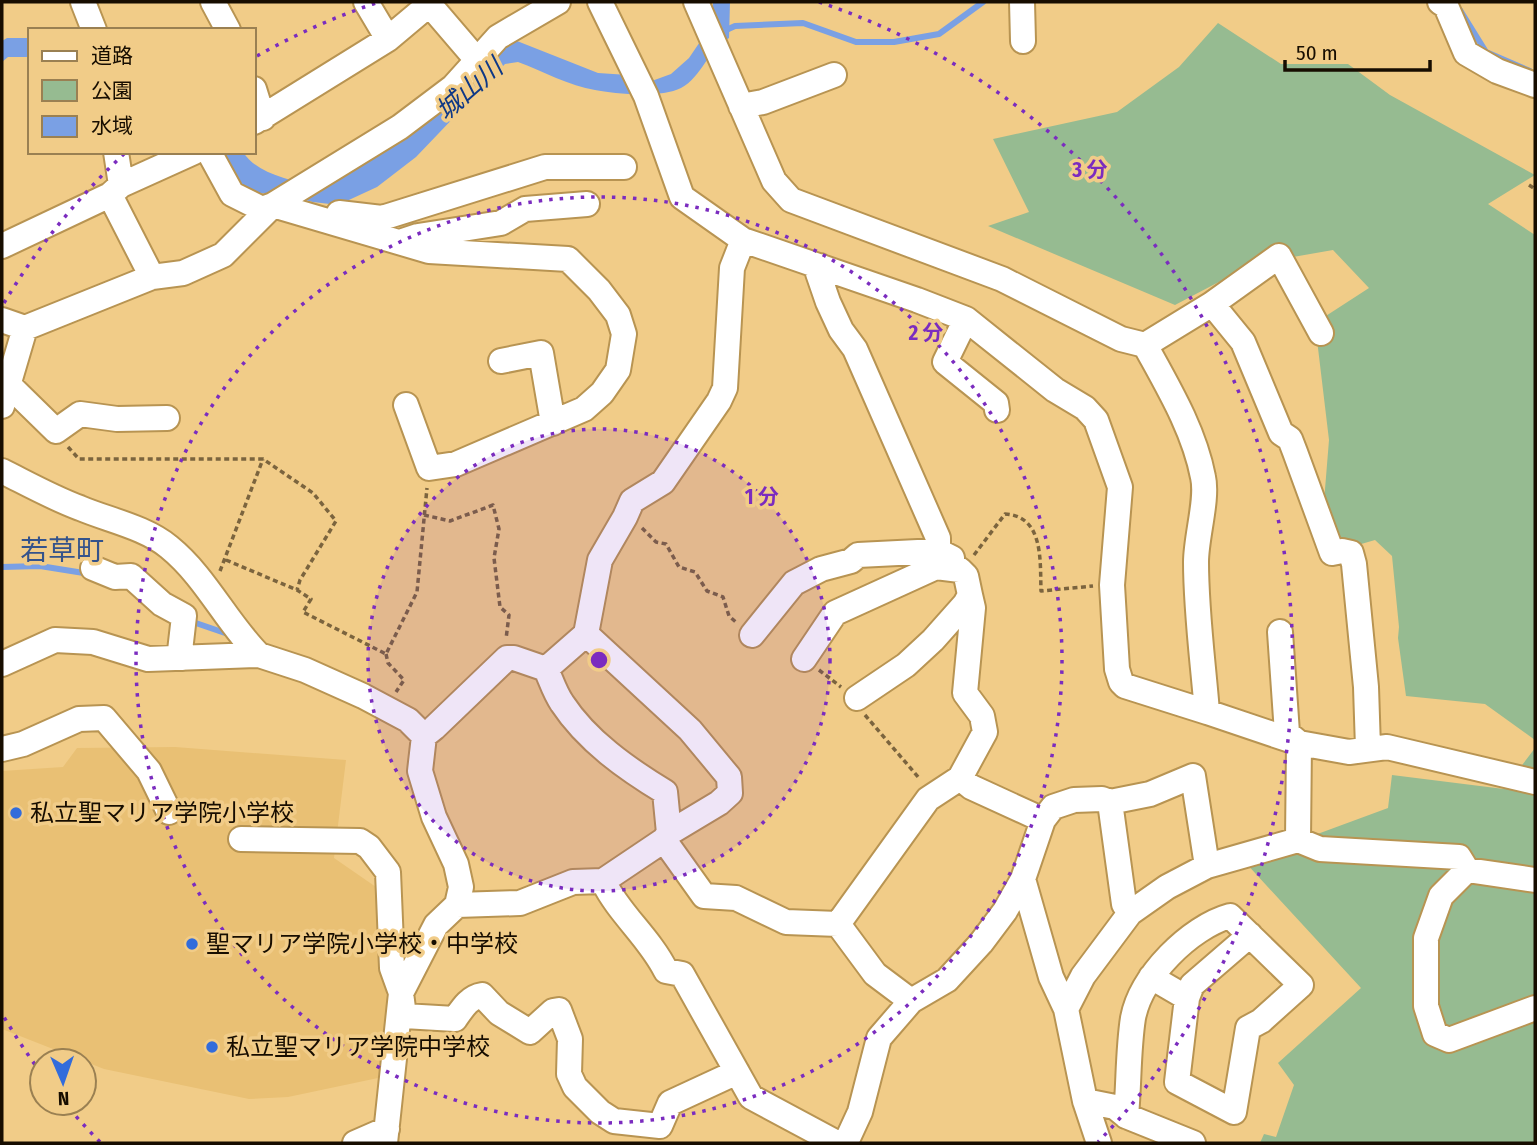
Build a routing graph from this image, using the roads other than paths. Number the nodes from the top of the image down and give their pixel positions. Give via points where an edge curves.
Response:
1 (83, 2) edge
2 (213, 2) edge
3 (366, 2) edge
4 (558, 2) edge
5 (600, 2) edge
6 (696, 2) edge
7 (1022, 2) edge
8 (1440, 2) edge
9 (430, 3) edge
10 (93, 28) edge
11 (227, 28) edge
12 (388, 39) junction
13 (1023, 41) dead end
14 (477, 60) junction
15 (834, 75) dead end
16 (1535, 85) edge
17 (256, 101) edge
18 (741, 106) junction
19 (259, 120) edge
20 (116, 154) edge
21 (190, 154) edge
22 (210, 154) edge
23 (624, 167) dead end
24 (115, 190) junction
25 (279, 201) junction
26 (587, 204) dead end
27 (743, 240) junction
28 (399, 243) junction
29 (2, 246) edge
30 (820, 267) junction
31 (152, 277) junction
32 (1212, 304) junction
33 (965, 319) junction
34 (13, 324) edge
35 (1321, 333) dead end
36 (1145, 345) junction
37 (501, 361) dead end
38 (5, 395) edge
39 (406, 405) dead end
40 (997, 410) dead end
41 (167, 418) dead end
42 (553, 423) junction
43 (2, 471) edge
44 (938, 551) junction
45 (93, 568) dead end
46 (960, 570) junction
47 (970, 595) junction
48 (1280, 632) dead end
49 (586, 634) junction
50 (752, 635) dead end
51 (259, 655) junction
52 (183, 658) junction
53 (804, 659) dead end
54 (2, 664) edge
55 (546, 669) junction
56 (857, 698) dead end
57 (1207, 712) junction
58 (424, 736) junction
59 (1299, 743) junction
60 (1368, 748) junction
61 (2, 749) edge
62 (960, 778) junction
63 (1535, 782) edge
64 (1110, 802) junction
65 (169, 812) dead end
66 (1043, 820) junction
67 (666, 837) junction
68 (241, 839) dead end
69 (1298, 840) junction
70 (1207, 866) junction
71 (1467, 870) junction
72 (1023, 879) junction
73 (1535, 880) edge
74 (603, 881) junction
75 (457, 905) junction
76 (1130, 914) junction
77 (838, 924) junction
78 (1250, 935) junction
79 (1151, 977) junction
80 (401, 993) junction
81 (1187, 998) junction
82 (911, 1001) junction
83 (1535, 1008) edge
84 (1066, 1009) junction
85 (737, 1072) junction
86 (1085, 1101) junction
87 (1126, 1116) junction
88 (386, 1136) edge
89 (355, 1143) edge
90 (839, 1143) edge
91 (1099, 1143) edge
92 (1193, 1143) edge

1 - 10 street
2 - 11 street
3 - 12 street
4 - 14 street via 498,37
5 - 27 street via 646,96 682,197
6 - 18 street
7 - 13 street
8 - 16 street via 1446,6 1466,53
9 - 12 street
9 - 14 street
12 - 19 street
14 - 25 street via 453,87 400,127
15 - 18 street
17 - 19 street
18 - 36 street via 774,181 791,200 1002,279 1121,339
20 - 24 street
21 - 24 street
22 - 25 street via 232,194 262,209
23 - 25 street via 545,167 382,218
24 - 29 street
24 - 31 street
25 - 28 street
25 - 31 street via 223,255 183,273
26 - 28 street via 525,209 501,223
27 - 30 street
27 - 49 street via 732,268 725,388 663,482 632,501 600,560
28 - 42 street via 429,251 568,259 598,290 618,315 625,334 618,370 584,410
30 - 33 street
30 - 44 street via 828,302 870,380 938,538
31 - 34 street
32 - 35 street via 1279,256
32 - 36 street
32 - 60 street via 1243,342 1281,433 1290,439 1332,554 1350,553 1354,564
33 - 40 street via 944,362 996,403
33 - 57 street via 1097,421 1121,487 1112,585 1121,682
34 - 38 street
36 - 57 street via 1174,398 1204,481 1196,591
37 - 42 street via 541,353
38 - 41 street via 56,431 80,414
39 - 42 street via 429,468 456,464
43 - 51 street via 168,546 205,583
44 - 46 street via 952,558
44 - 50 street via 858,555 821,569 794,583
45 - 52 street via 115,577 131,576 162,604 184,616
46 - 47 street
46 - 53 street via 936,567 835,612
47 - 56 street via 906,665
47 - 62 street via 973,608 965,693 982,716 985,732
48 - 59 street via 1287,733
49 - 55 street
49 - 67 street via 690,730 729,777 730,793
51 - 52 street
51 - 58 street via 306,670 386,708
52 - 54 street via 148,659 93,642 55,640
55 - 58 street via 507,658
55 - 67 street via 561,702 587,733 634,774 665,792
57 - 59 street
58 - 75 street via 420,771 434,817 456,863 461,887
59 - 60 street via 1349,752
59 - 69 street
60 - 63 street via 1387,747
61 - 65 street via 79,719 104,718 149,771
62 - 66 street via 971,788
62 - 77 street via 928,799
64 - 66 street via 1074,800 1053,807
64 - 70 street via 1150,794 1193,776
64 - 76 street via 1124,904
66 - 72 street
67 - 74 street
67 - 77 street via 704,896 736,898 786,922
68 - 80 street via 360,841 369,847 388,872 392,968
69 - 70 street
69 - 71 street via 1320,849 1459,857
70 - 76 street
71 - 73 street
71 - 83 street via 1441,896 1426,938 1426,1006 1435,1034 1449,1040
72 - 82 street via 981,943 947,979
72 - 84 street via 1051,977
74 - 75 street via 573,882 520,903
74 - 85 street via 612,900 666,971 682,974
75 - 80 street via 436,925
76 - 84 street via 1083,976
77 - 82 street via 874,974
78 - 79 street via 1230,916 1217,920 1188,937
78 - 81 street via 1192,985
78 - 81 street via 1301,985 1248,1028 1234,1112 1177,1082
79 - 81 street
79 - 87 street via 1133,1016
80 - 85 street via 404,1016 455,1018 464,1005 482,995 499,1013 530,1032 559,1010 570,1039 569,1074 575,1087 614,1121 660,1126 670,1103
80 - 88 street
82 - 90 street via 880,1038 860,1112 848,1138
84 - 86 street
85 - 90 street via 751,1097
86 - 87 street via 1115,1107
86 - 91 street
87 - 92 street
88 - 89 street

